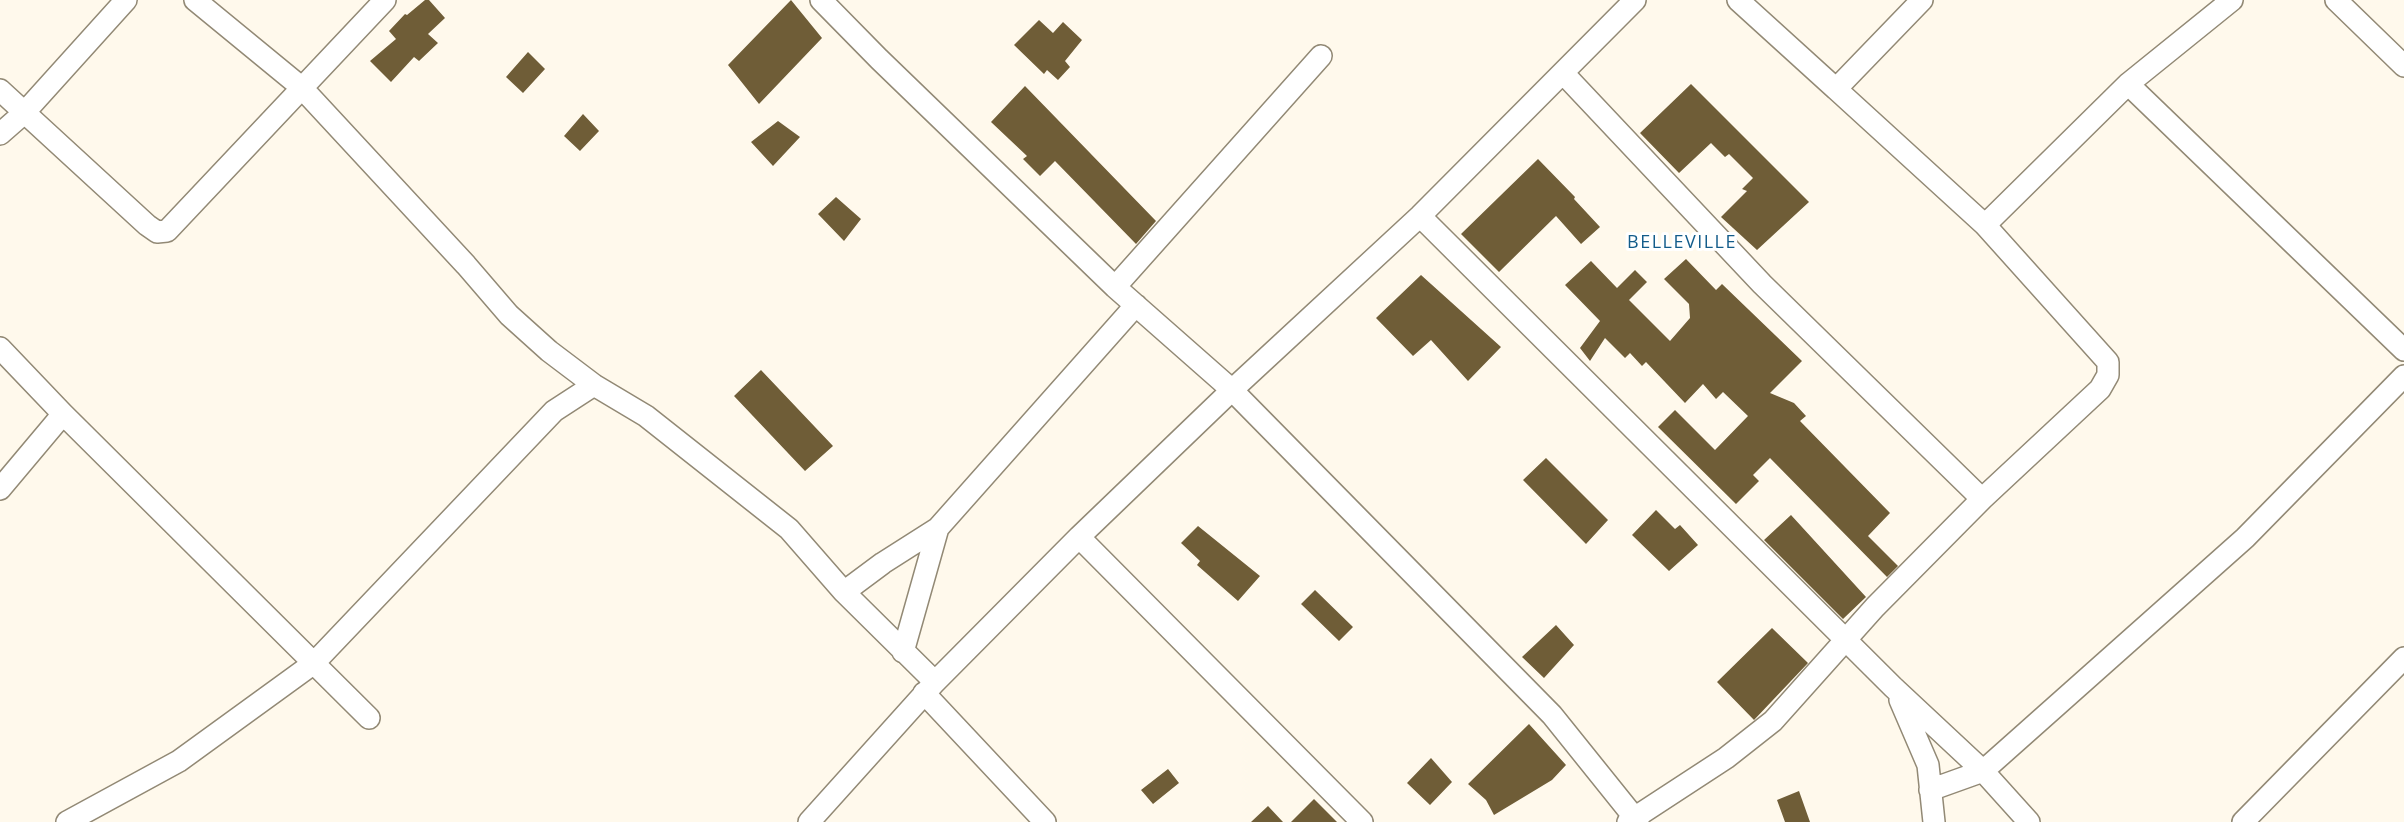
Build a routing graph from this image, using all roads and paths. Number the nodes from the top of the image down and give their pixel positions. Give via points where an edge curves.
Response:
1 (126, 0) edge
2 (195, 0) edge
3 (385, 0) edge
4 (821, 0) edge
5 (1635, 0) edge
6 (1738, 0) edge
7 (1922, 0) edge
8 (2232, 0) edge
9 (2336, 0) edge
10 (1320, 56) dead end
11 (2404, 66) edge
12 (1563, 73) junction
13 (2128, 84) junction
14 (301, 87) junction
15 (1836, 89) junction
16 (0, 90) edge
17 (24, 113) junction
18 (0, 134) edge
19 (1420, 216) junction
20 (1984, 225) junction
21 (1115, 287) junction
22 (1136, 305) junction
23 (0, 348) edge
24 (2404, 350) edge
25 (2404, 376) edge
26 (594, 385) junction
27 (1232, 390) junction
28 (63, 414) junction
29 (0, 489) edge
30 (1982, 498) junction
31 (938, 528) junction
32 (1079, 537) junction
33 (844, 592) junction
34 (1846, 639) junction
35 (903, 652) junction
36 (2404, 658) edge
37 (314, 663) junction
38 (1893, 687) junction
39 (929, 688) junction
40 (369, 718) dead end
41 (1983, 771) junction
42 (1930, 790) junction
43 (1634, 821) edge
44 (67, 822) edge
45 (809, 822) edge
46 (1045, 822) edge
47 (1362, 822) edge
48 (1934, 822) edge
49 (2029, 822) edge
50 (2243, 822) edge

1 - 17 street
2 - 14 street
3 - 14 street
4 - 21 street
5 - 12 street
6 - 15 street
7 - 15 street
8 - 13 street
9 - 11 street
10 - 21 street
12 - 19 street
12 - 30 street via 1762,284
13 - 20 street
13 - 24 street
14 - 17 street via 167,231 157,232
14 - 26 street via 509,315
15 - 20 street
16 - 17 street
17 - 18 street
19 - 27 street
19 - 34 street
20 - 30 street via 2108,362 2108,375 2100,389
21 - 22 street
22 - 27 street
22 - 31 street
23 - 28 street
25 - 41 street via 2245,538
26 - 33 street via 646,416 789,529
26 - 37 street via 554,411
27 - 32 street
27 - 43 street via 1552,716
28 - 29 street
28 - 37 street
30 - 34 street
31 - 33 street
31 - 35 street
32 - 39 street
32 - 47 street
33 - 35 street
34 - 38 street
34 - 43 street via 1773,721
35 - 39 street
36 - 50 street
37 - 40 street
37 - 44 street via 179,761
38 - 41 street
38 - 42 street via 1928,765
39 - 45 street
39 - 46 street
41 - 42 street
41 - 49 street
42 - 48 street

